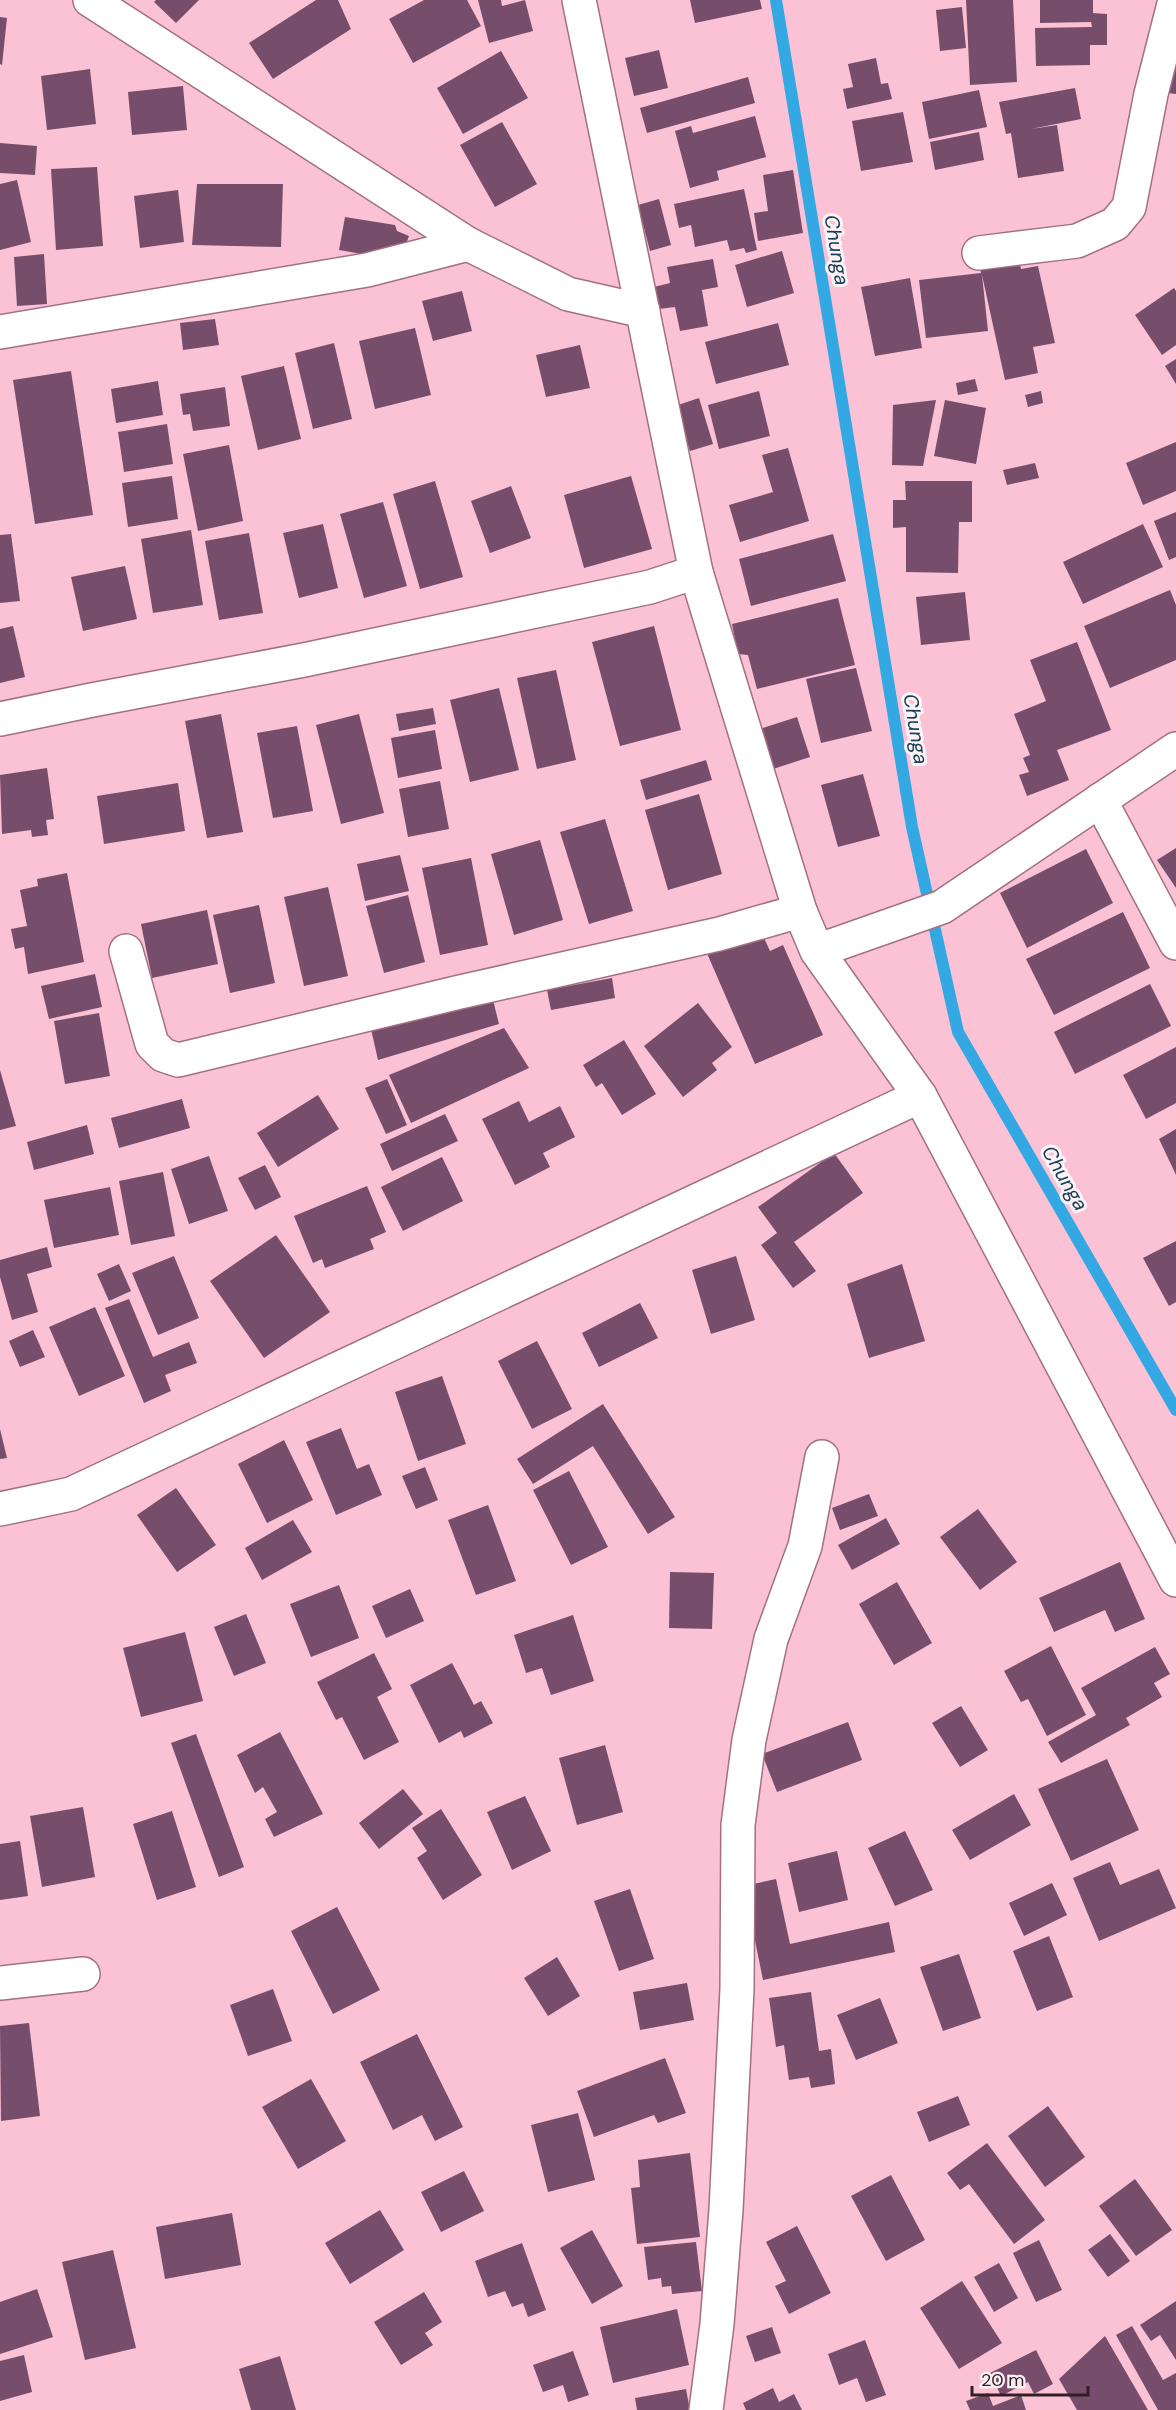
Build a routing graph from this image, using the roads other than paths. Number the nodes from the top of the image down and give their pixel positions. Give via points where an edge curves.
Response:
1 (90, 0) edge
2 (579, 0) edge
3 (1175, 0) edge
4 (468, 244) junction
5 (979, 253) dead end
6 (643, 311) junction
7 (0, 332) edge
8 (696, 572) junction
9 (0, 719) edge
10 (1176, 749) edge
11 (1101, 800) junction
12 (800, 911) junction
13 (1176, 943) edge
14 (126, 951) dead end
15 (817, 951) junction
16 (920, 1096) junction
17 (822, 1457) dead end
18 (0, 1509) edge
19 (1176, 1580) edge
20 (83, 1974) dead end
21 (0, 1983) edge
22 (706, 2410) edge

1 - 4 street
2 - 6 street
3 - 5 street via 1151,94 1129,207 1115,224 1077,241
4 - 6 street via 568,294
4 - 7 street via 367,270
6 - 8 street
8 - 9 street via 650,587
8 - 12 street
10 - 11 street
11 - 13 street
11 - 15 street via 942,907
12 - 14 street via 719,934 178,1060 163,1055 152,1044
12 - 15 street
15 - 16 street
16 - 18 street via 71,1494
16 - 19 street
17 - 22 street via 805,1546 771,1639 749,1740 738,1825 737,1989 731,2109 717,2324
20 - 21 street

